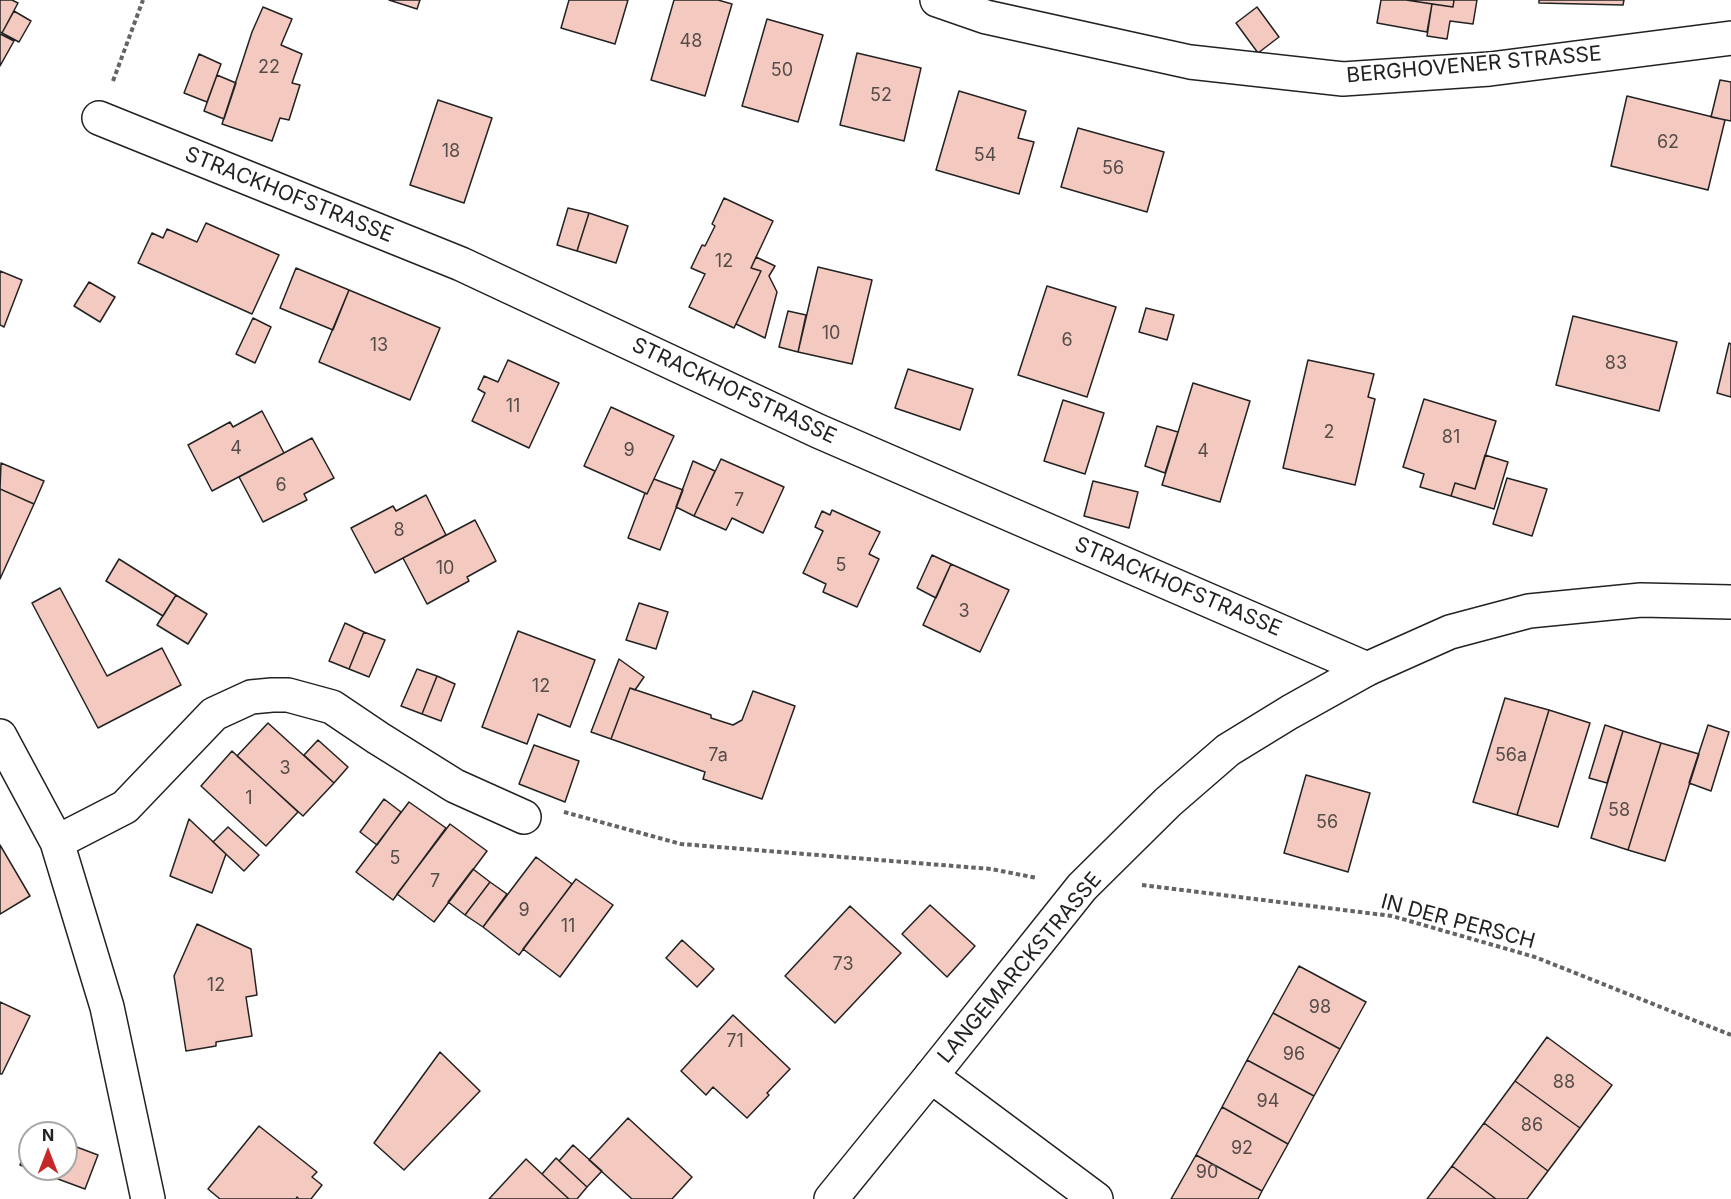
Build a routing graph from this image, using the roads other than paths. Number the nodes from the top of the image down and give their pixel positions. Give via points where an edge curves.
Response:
1 (937, 0) edge
2 (1731, 38) edge
3 (99, 118) road end
4 (1731, 602) edge
5 (1367, 669) junction
6 (0, 736) edge
7 (524, 817) road end
8 (57, 842) junction
9 (931, 1076) junction
10 (148, 1199) edge
11 (831, 1199) edge
12 (1096, 1199) edge

1 - 2 street, BERGHOVENER STRASSE via 986,17 1190,62 1343,79 1490,69
3 - 5 street, STRACKHOFSTRASSE via 461,264 818,431
4 - 5 street, LANGEMARCKSTRASSE via 1641,600 1529,611 1450,632
5 - 9 street, LANGEMARCKSTRASSE via 1228,750 1168,802 1087,883
6 - 8 street
7 - 8 street via 456,786 332,707 288,694 251,697 214,714 125,807
8 - 10 street via 107,1007
9 - 11 street, LANGEMARCKSTRASSE
9 - 12 street

